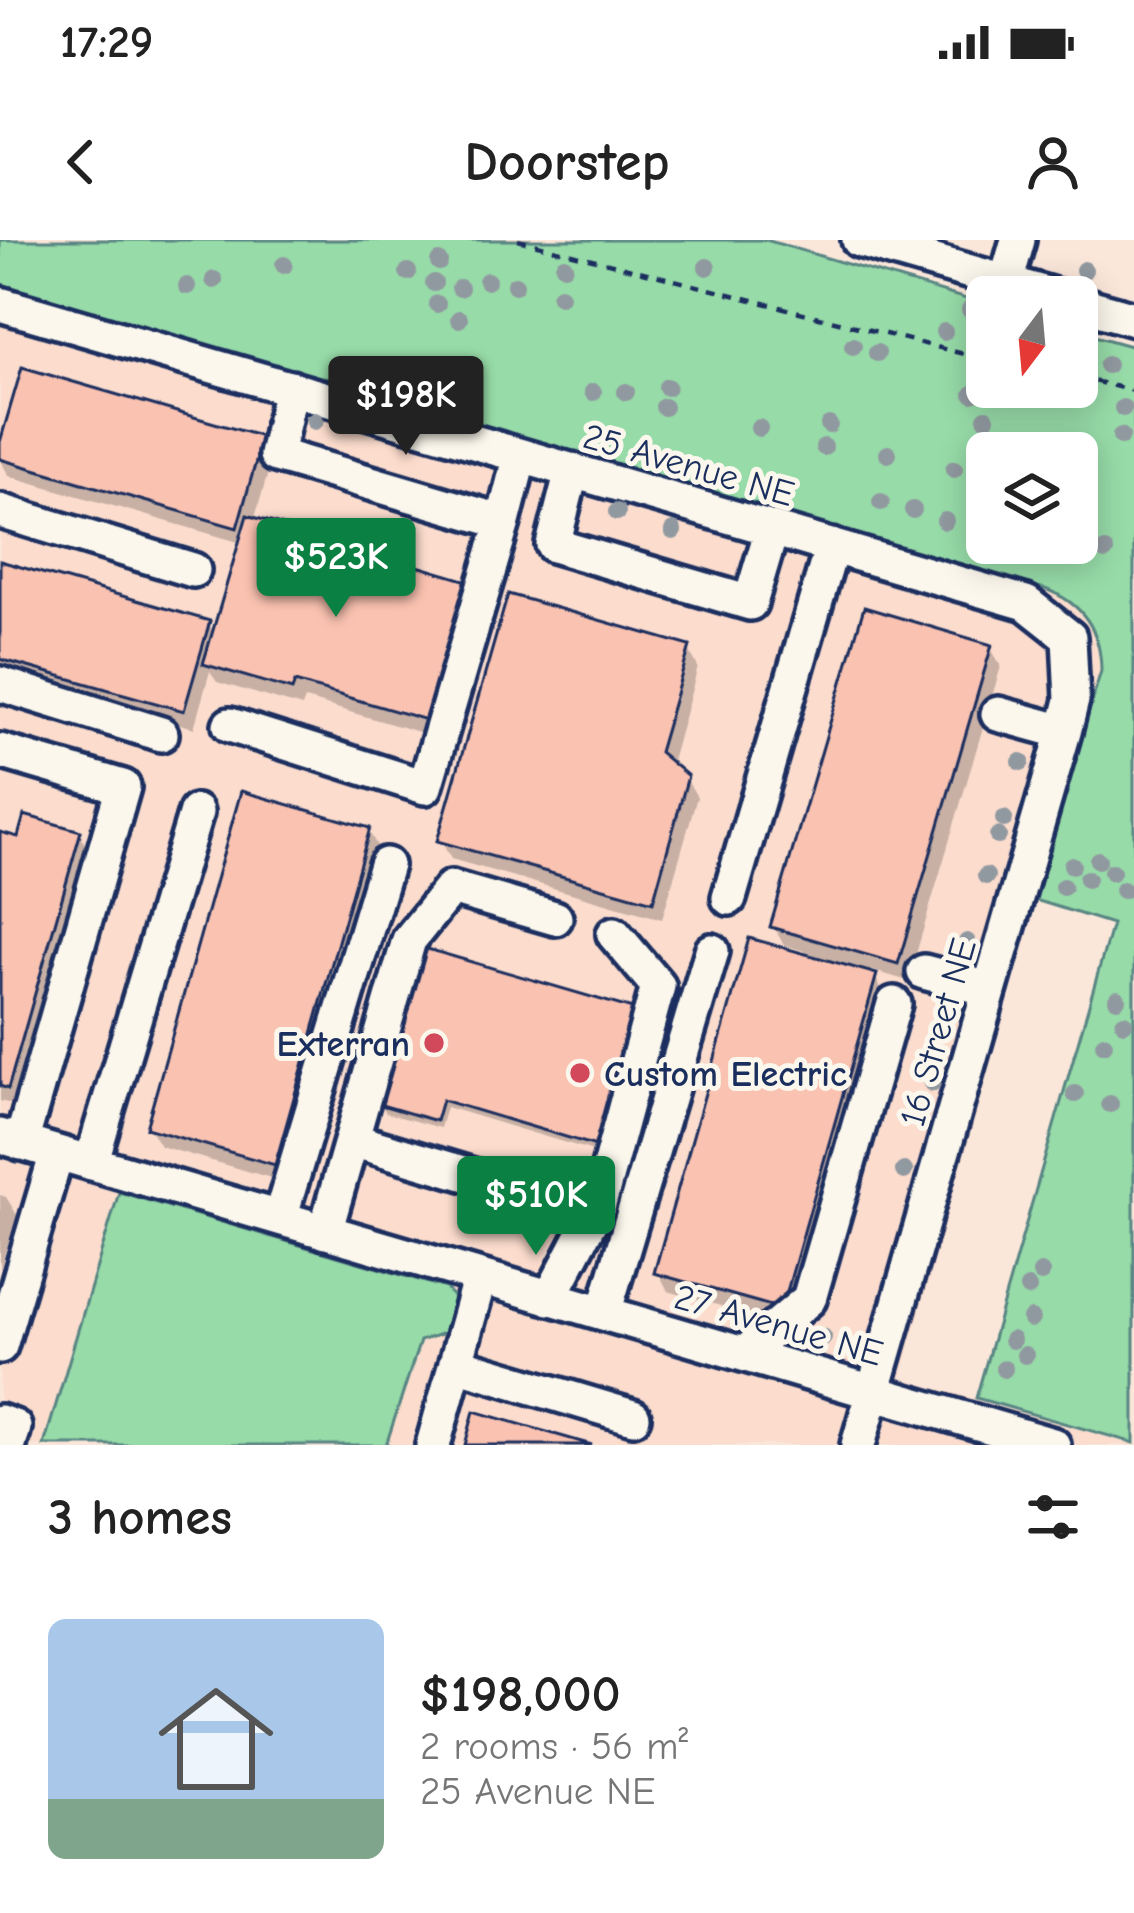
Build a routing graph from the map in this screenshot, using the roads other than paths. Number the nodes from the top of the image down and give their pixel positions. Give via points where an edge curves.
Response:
1 (859, 240) edge
2 (1018, 240) edge
3 (985, 276) edge
4 (1008, 276) edge
5 (0, 304) edge
6 (1098, 309) edge
7 (1134, 320) edge
8 (291, 388) junction
9 (520, 456) junction
10 (572, 470) junction
11 (0, 511) edge
12 (503, 522) junction
13 (772, 529) junction
14 (832, 546) junction
15 (193, 570) dead end
16 (1069, 638) joint
17 (0, 684) edge
18 (998, 714) dead end
19 (230, 725) dead end
20 (1064, 732) junction
21 (161, 734) dead end
22 (0, 751) edge
23 (196, 812) dead end
24 (386, 866) dead end
25 (728, 898) dead end
26 (555, 918) dead end
27 (614, 934) dead end
28 (712, 951) dead end
29 (924, 972) dead end
30 (989, 989) junction
31 (894, 1004) dead end
32 (11, 1139) edge
33 (352, 1140) junction
34 (57, 1153) junction
35 (91, 1163) junction
36 (595, 1212) junction
37 (280, 1218) junction
38 (326, 1232) junction
39 (480, 1277) junction
40 (550, 1298) junction
41 (604, 1313) junction
42 (0, 1346) edge
43 (744, 1354) junction
44 (456, 1364) junction
45 (875, 1394) junction
46 (633, 1417) dead end
47 (0, 1422) edge
48 (9, 1445) edge
49 (433, 1445) edge
50 (858, 1445) edge
51 (1053, 1445) edge

1 - 3 street
2 - 4 street
5 - 8 street, 25 Avenue NE
6 - 7 street
8 - 9 street, 25 Avenue NE
8 - 12 street via 276,455
9 - 10 street, 25 Avenue NE
9 - 12 street
10 - 13 street, 25 Avenue NE
10 - 13 street via 553,545 750,603
11 - 15 street
12 - 19 street via 425,787
13 - 14 street, 25 Avenue NE
14 - 16 street, 25 Avenue NE via 1026,603
14 - 25 street
16 - 20 street, 16 Street NE via 1072,700
17 - 21 street
18 - 20 street
20 - 30 street, 16 Street NE
22 - 32 street via 122,787
23 - 35 street
24 - 37 street
26 - 33 street via 451,888 409,940
27 - 36 street via 658,986
28 - 41 street
29 - 30 street
30 - 45 street, 16 Street NE
31 - 43 street via 809,1299
32 - 34 street, 27 Avenue NE
33 - 36 street
33 - 38 street
34 - 35 street, 27 Avenue NE
34 - 42 street
35 - 37 street, 27 Avenue NE
36 - 40 street
37 - 38 street, 27 Avenue NE
38 - 39 street, 27 Avenue NE
39 - 40 street, 27 Avenue NE
39 - 44 street
40 - 41 street, 27 Avenue NE
41 - 43 street, 27 Avenue NE
43 - 45 street, 27 Avenue NE
44 - 46 street
44 - 49 street
45 - 50 street, 16 Street NE
45 - 51 street, 27 Avenue NE
47 - 48 street via 14,1426

